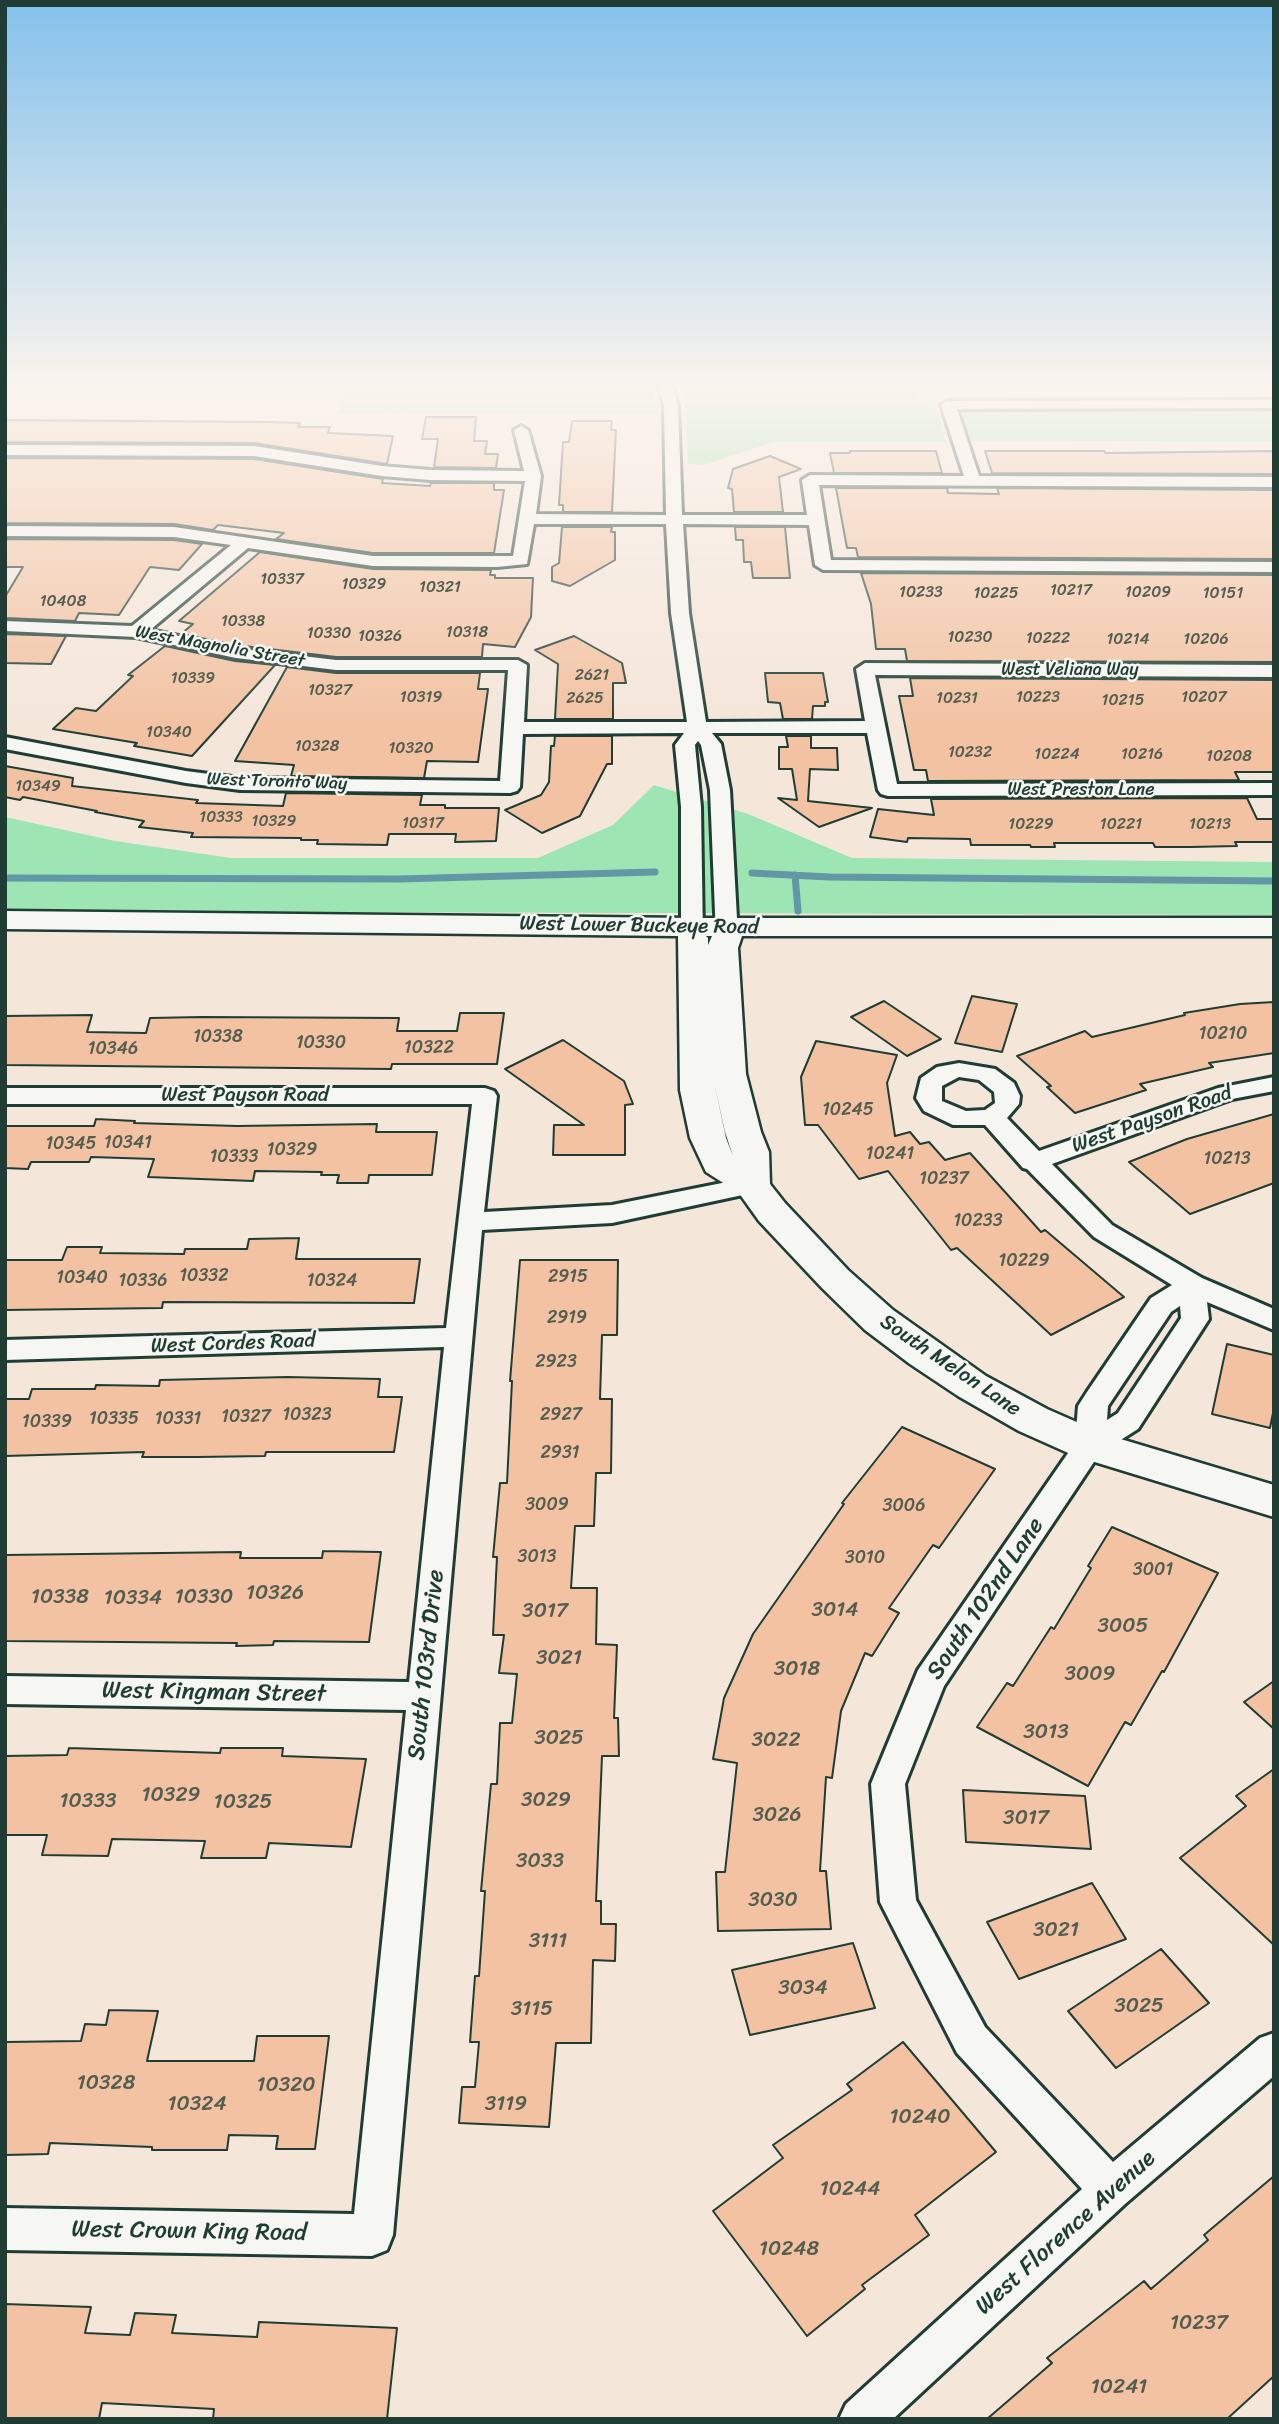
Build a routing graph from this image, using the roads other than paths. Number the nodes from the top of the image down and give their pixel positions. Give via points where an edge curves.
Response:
1 (529, 501) edge
2 (673, 501) edge
3 (812, 501) edge
4 (527, 519) junction
5 (674, 520) junction
6 (814, 520) junction
7 (5, 531) edge
8 (246, 541) junction
9 (1274, 567) edge
10 (5, 626) edge
11 (136, 632) junction
12 (518, 665) joint
13 (1274, 671) edge
14 (876, 727) junction
15 (514, 728) junction
16 (697, 728) junction
17 (5, 743) edge
18 (1274, 789) edge
19 (5, 920) edge
20 (1274, 927) edge
21 (709, 938) junction
22 (5, 944) edge
23 (1274, 951) edge
24 (1274, 1084) edge
25 (5, 1096) edge
26 (485, 1096) joint
27 (990, 1117) dead end
28 (1032, 1162) junction
29 (752, 1185) junction
30 (470, 1222) junction
31 (1192, 1285) junction
32 (1274, 1320) edge
33 (460, 1337) junction
34 (5, 1350) edge
35 (1090, 1445) junction
36 (1274, 1501) edge
37 (5, 1690) edge
38 (424, 1696) junction
39 (1274, 2052) edge
40 (1111, 2190) junction
41 (5, 2229) edge
42 (372, 2235) joint
43 (861, 2419) edge

1 - 4 street
2 - 5 street
3 - 6 street
4 - 5 street
4 - 8 street via 521,560 497,562 373,561
5 - 6 street
5 - 16 street via 680,613
6 - 9 street via 822,565
7 - 8 street via 174,532
8 - 11 street
10 - 11 street, West Magnolia Street
11 - 12 street, West Magnolia Street via 288,661
12 - 15 street
13 - 14 street, West Veliana Way via 865,669
14 - 16 street
14 - 18 street, West Preston Lane via 888,790
15 - 16 street
15 - 17 street, West Toronto Way via 510,787 240,784
16 - 21 street via 685,745
16 - 21 street via 711,744 720,790
19 - 21 main road, West Lower Buckeye Road
20 - 21 main road, West Lower Buckeye Road
21 - 22 main road, West Lower Buckeye Road
21 - 23 main road, West Lower Buckeye Road
21 - 29 main road via 729,1074 751,1152
24 - 28 street, West Payson Road via 1227,1093
25 - 26 street, West Payson Road
26 - 30 street, South 103rd Drive
27 - 28 street
28 - 31 street via 1103,1231
29 - 30 street via 612,1214
29 - 35 main road, South Melon Lane via 804,1248 879,1320 972,1386 1032,1420
30 - 33 street, South 103rd Drive
31 - 32 street
31 - 35 street, South 102nd Lane via 1161,1306 1097,1399
31 - 35 street, South 102nd Lane via 1195,1320 1128,1421
33 - 34 street, West Cordes Road
33 - 38 street, South 103rd Drive
35 - 36 main road, South Melon Lane
35 - 40 street, South 102nd Lane via 930,1679 888,1784 898,1902 971,2040
37 - 38 street, West Kingman Street
38 - 42 street, South 103rd Drive
39 - 40 street, West Florence Avenue
40 - 43 street, West Florence Avenue
41 - 42 street, West Crown King Road

